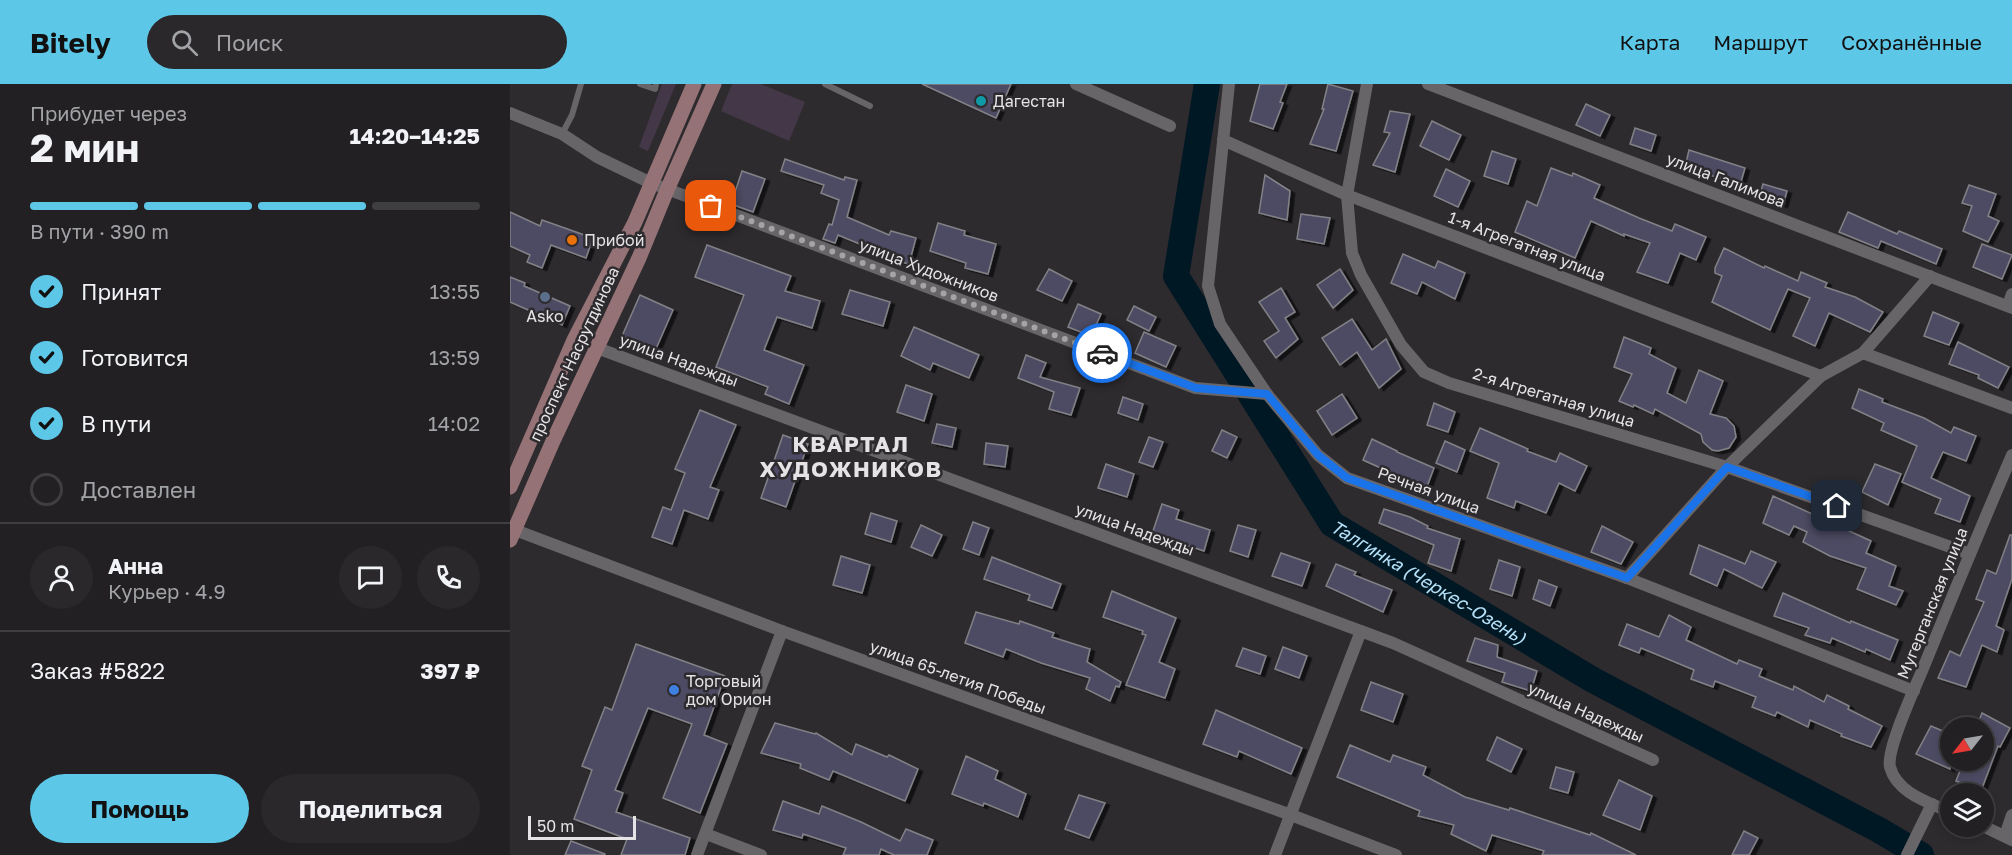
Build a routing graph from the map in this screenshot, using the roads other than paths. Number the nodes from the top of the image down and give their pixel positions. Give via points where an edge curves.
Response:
1 (581, 84) edge
2 (639, 84) edge
3 (656, 84) edge
4 (694, 84) edge
5 (714, 84) edge
6 (825, 84) edge
7 (1076, 84) edge
8 (1229, 84) edge
9 (1367, 84) edge
10 (1428, 84) edge
11 (870, 106) dead end
12 (510, 113) edge
13 (1170, 126) dead end
14 (562, 134) junction
15 (1223, 140) junction
16 (651, 183) junction
17 (667, 190) junction
18 (1347, 195) junction
19 (1930, 276) junction
20 (2010, 303) edge
21 (597, 348) junction
22 (1863, 353) junction
23 (1821, 376) junction
24 (1267, 394) junction
25 (2012, 408) edge
26 (2012, 455) edge
27 (1727, 467) junction
28 (510, 487) edge
29 (512, 533) edge
30 (1970, 554) junction
31 (1627, 578) junction
32 (782, 631) junction
33 (1361, 631) junction
34 (1914, 691) junction
35 (1653, 760) dead end
36 (1932, 804) junction
37 (1940, 808) edge
38 (1291, 815) junction
39 (2012, 815) edge
40 (1994, 831) edge
41 (706, 834) junction
42 (2008, 838) edge
43 (698, 855) edge
44 (760, 855) edge
45 (1275, 855) edge
46 (1396, 855) edge
47 (1907, 855) edge

1 - 14 lane
2 - 3 lane via 655,88
4 - 16 main road, проспект Насрутдинова
5 - 17 main road, проспект Насрутдинова
6 - 11 lane
7 - 13 street
8 - 15 street, Речная улица
9 - 18 street, 2-я Агрегатная улица
10 - 19 street, улица Галимова
12 - 14 street, улица Художников
14 - 16 street, улица Художников via 597,157
15 - 18 street, 1-я Агрегатная улица
15 - 24 street, Речная улица via 1208,286 1220,324
16 - 17 street, улица Художников
16 - 28 main road, проспект Насрутдинова via 574,340
17 - 21 main road, проспект Насрутдинова
17 - 24 street, улица Художников via 1196,388
18 - 23 street, 1-я Агрегатная улица
18 - 27 street, 2-я Агрегатная улица via 1352,253 1401,345 1424,372 1449,383
19 - 20 street, улица Галимова
19 - 22 street
21 - 29 main road, проспект Насрутдинова
21 - 33 street, улица Надежды
22 - 23 street
22 - 25 street
23 - 27 street
24 - 31 street, Речная улица via 1318,455 1347,478
26 - 30 street, Мугерганская улица
27 - 30 street, 2-я Агрегатная улица
27 - 31 street
29 - 32 street, улица 65-летия Победы
30 - 34 street, Мугерганская улица
31 - 34 street, Речная улица
32 - 38 street, улица 65-летия Победы
32 - 41 street
33 - 35 street, улица Надежды
33 - 38 street
34 - 36 street, Мугерганская улица via 1893,746 1890,765 1896,781 1906,791
36 - 37 street
36 - 47 street
38 - 45 street
38 - 46 street, улица 65-летия Победы
39 - 42 street
40 - 42 street
41 - 43 street
41 - 44 street

